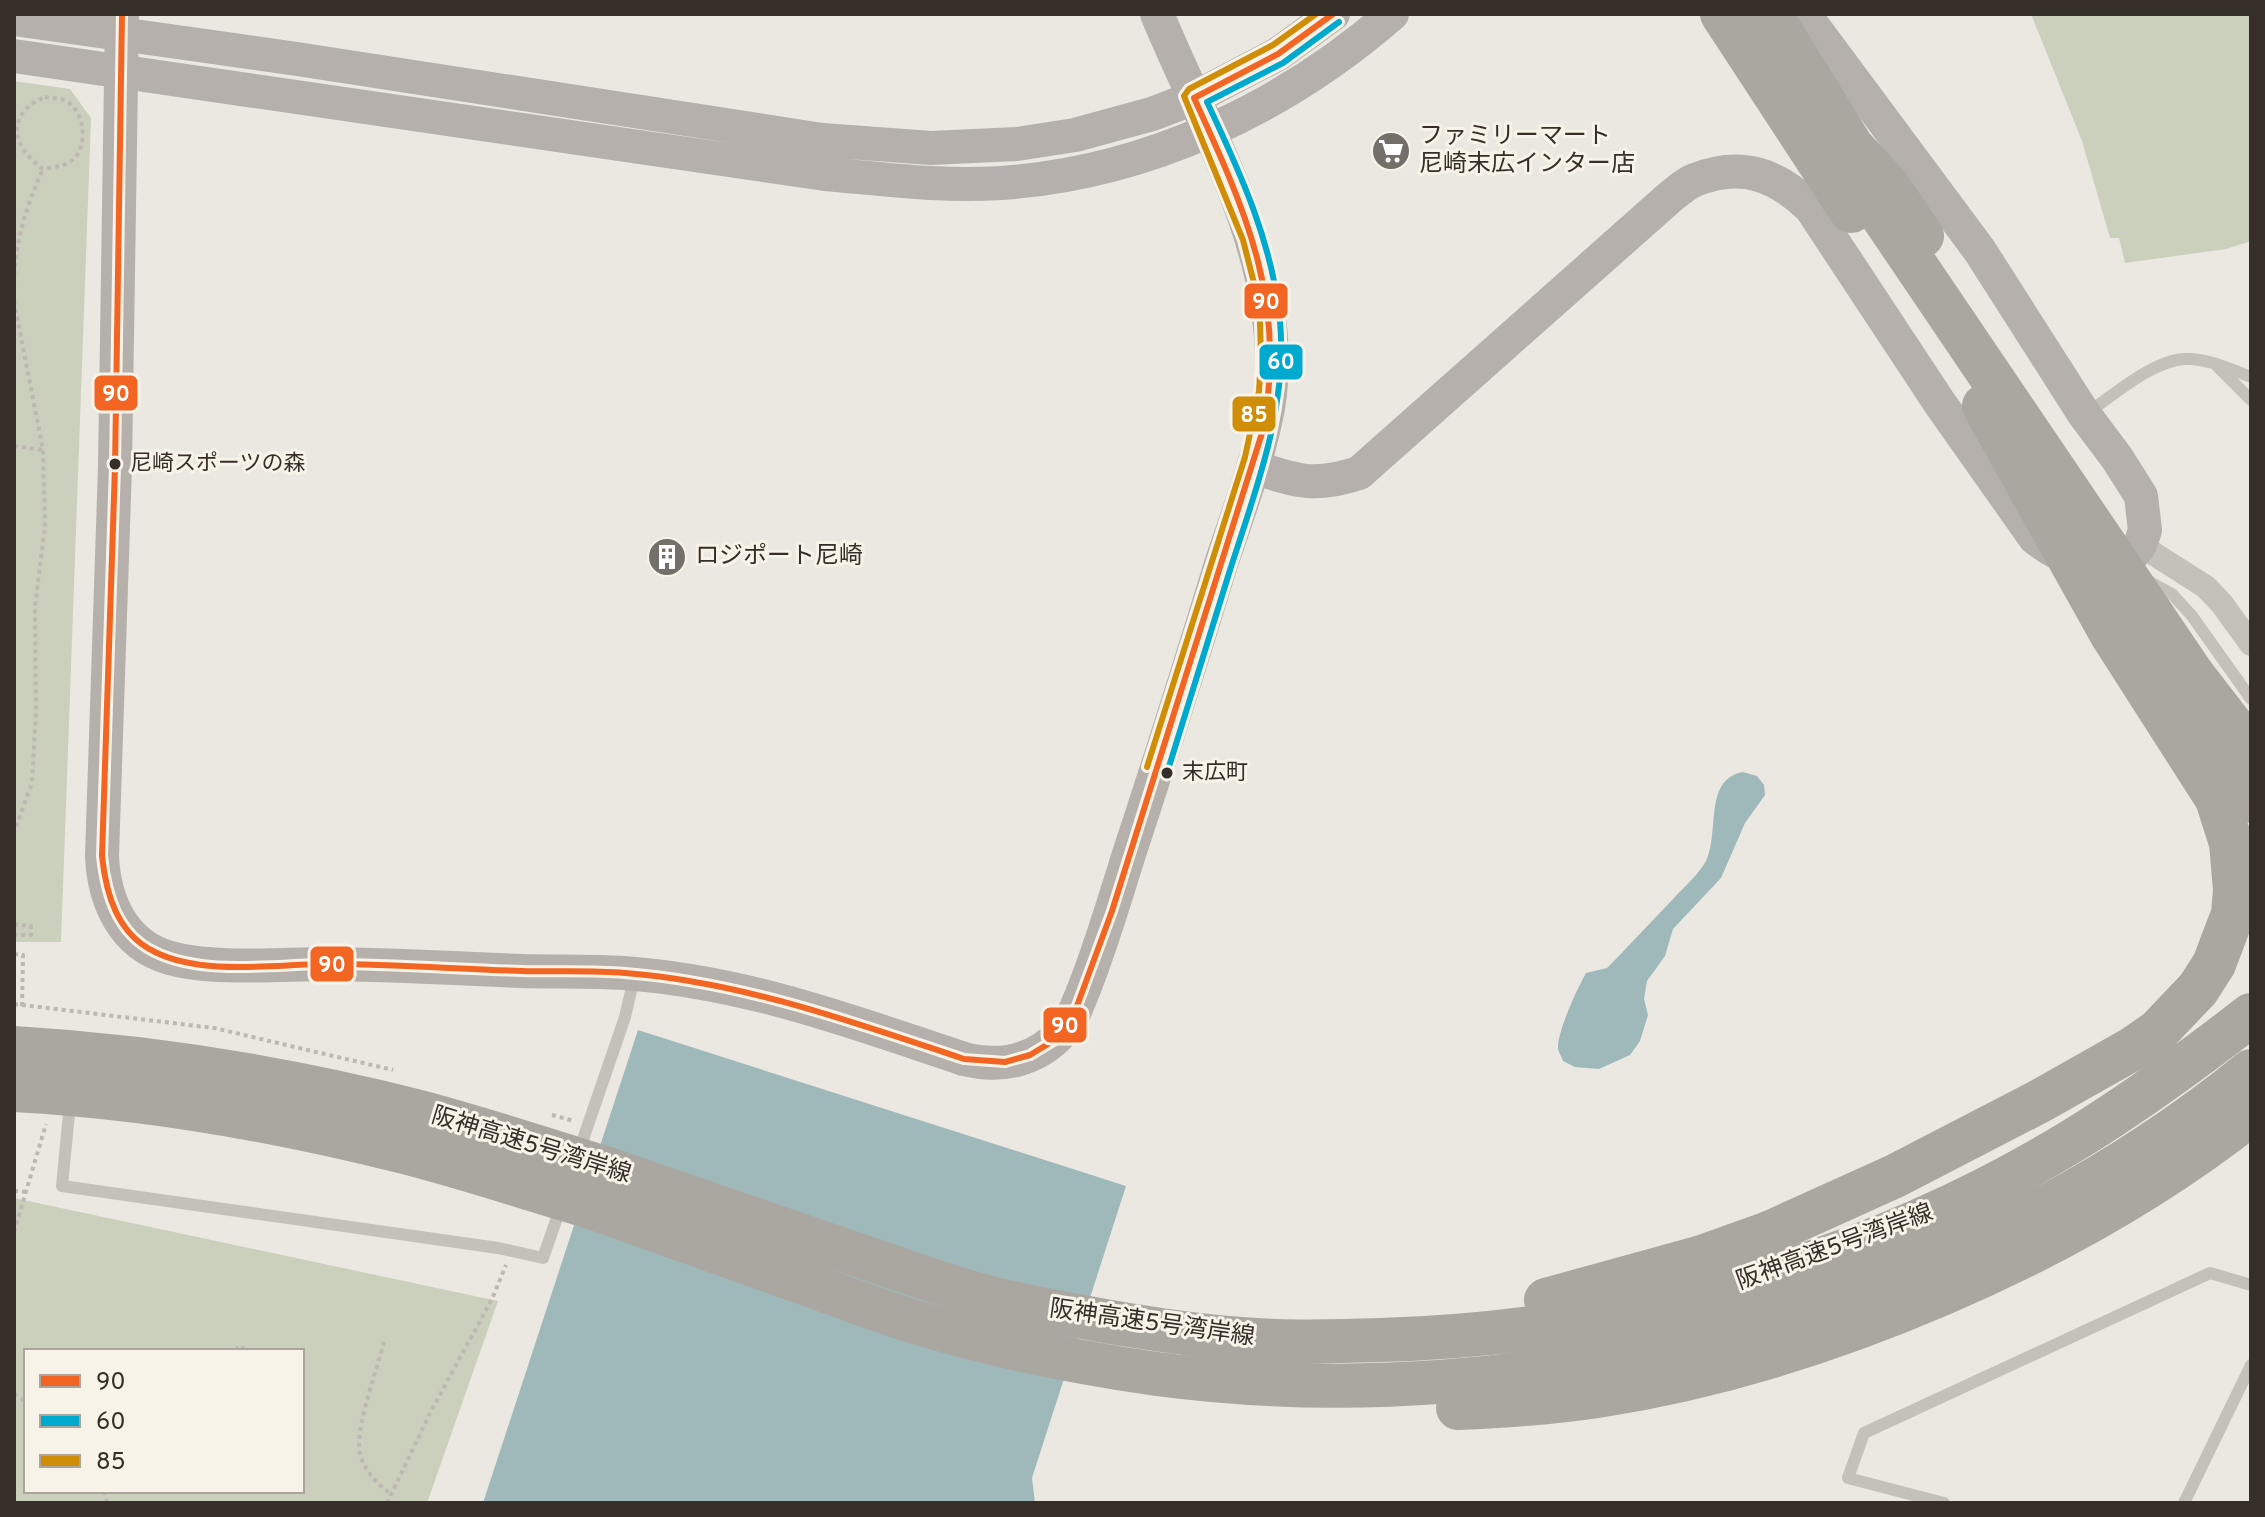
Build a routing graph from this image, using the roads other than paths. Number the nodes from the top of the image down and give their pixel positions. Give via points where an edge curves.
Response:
1 (1157, 14) edge
2 (1333, 14) edge
3 (1392, 14) edge
4 (1722, 14) edge
5 (1770, 14) edge
6 (1804, 14) edge
7 (14, 19) edge
8 (123, 24) edge
9 (14, 56) edge
10 (122, 72) junction
11 (1194, 98) junction
12 (1210, 131) junction
13 (1870, 199) junction
14 (2214, 364) junction
15 (2251, 377) edge
16 (2251, 400) edge
17 (1984, 406) junction
18 (2084, 414) junction
19 (1253, 467) junction
20 (2128, 554) junction
21 (2251, 644) edge
22 (2251, 699) edge
23 (2251, 711) edge
24 (2251, 750) edge
25 (2251, 801) edge
26 (635, 975) junction
27 (2251, 1015) edge
28 (14, 1048) edge
29 (2251, 1071) edge
30 (72, 1083) dead end
31 (14, 1090) edge
32 (311, 1101) dead end
33 (2251, 1114) edge
34 (541, 1133) dead end
35 (569, 1137) dead end
36 (583, 1139) junction
37 (573, 1169) dead end
38 (568, 1184) dead end
39 (2251, 1285) edge
40 (915, 1322) junction
41 (1243, 1339) junction
42 (2251, 1365) edge
43 (1944, 1503) edge
44 (2184, 1503) edge

1 - 11 street
2 - 11 street via 1278,54
3 - 12 street via 1284,94
4 - 13 highway
5 - 13 highway via 1852,147
6 - 18 street via 1980,251
7 - 8 street
8 - 10 street
8 - 11 street via 822,140 931,148 1075,135
9 - 10 street
10 - 12 street via 825,174 924,183 1001,183 1077,173
10 - 26 street via 102,856 103,881 119,923 140,944 168,958 199,963
11 - 12 street
12 - 19 street via 1266,287 1270,388
13 - 17 highway
13 - 23 highway
13 - 24 highway, bridge via 2184,663
14 - 15 lane
14 - 16 lane
14 - 18 lane via 2169,361
17 - 25 highway, bridge
17 - 41 highway, bridge via 2112,635 2202,773 2226,820 2234,867 2233,914 2198,989 2158,1031 2084,1077 1859,1194 1769,1233 1618,1281 1475,1315 1402,1328
18 - 20 street via 2141,496 2145,530
19 - 20 street via 1312,483 1359,473 1669,198 1693,180 1746,171 1791,188 1811,208 2035,538 2054,553 2083,563
19 - 26 street via 1097,955 1065,1029 1046,1048 1025,1059 981,1063 750,991
20 - 21 street via 2206,587 2239,619
20 - 22 lane via 2192,616
26 - 36 lane
27 - 41 highway, 阪神高速5号湾岸線 via 2135,1100 2003,1180 1791,1270 1650,1307 1494,1333 1332,1341
28 - 41 highway, 阪神高速5号湾岸線, bridge via 275,1081 392,1105 608,1169 1011,1303
29 - 40 highway, 阪神高速5号湾岸線 via 2091,1180 1944,1255 1775,1319 1613,1359 1410,1385 1238,1382 1081,1360
30 - 38 lane via 62,1186 543,1258
31 - 40 highway, 阪神高速5号湾岸線, bridge via 165,1105 405,1153 591,1207
32 - 34 lane
33 - 40 highway via 2111,1208 1972,1280 1817,1340 1674,1381 1597,1396 1446,1408 1229,1401 996,1357
35 - 36 lane
36 - 37 lane
39 - 43 lane via 2210,1273 1864,1433 1848,1478
42 - 44 lane

